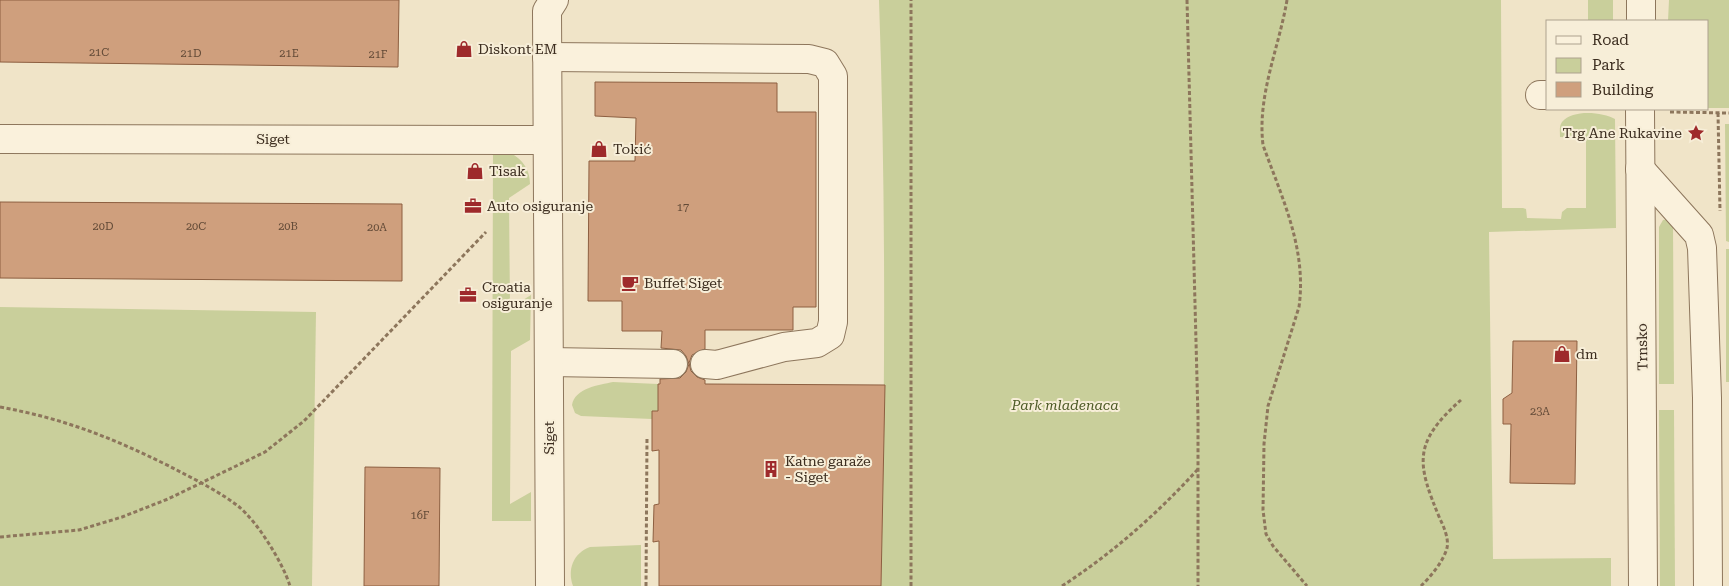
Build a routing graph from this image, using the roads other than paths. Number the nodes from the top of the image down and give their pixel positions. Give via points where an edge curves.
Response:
1 (1641, 0) edge
2 (547, 4) edge
3 (1641, 20) edge
4 (547, 57) junction
5 (1652, 110) edge
6 (0, 139) edge
7 (547, 140) junction
8 (1640, 168) junction
9 (550, 362) junction
10 (673, 364) dead end
11 (705, 364) dead end
12 (550, 586) edge
13 (1643, 586) edge
14 (1708, 586) edge

1 - 3 street
2 - 4 street, Siget
4 - 7 street, Siget
4 - 11 street via 809,59 825,63 833,76 833,322 830,335 817,343 784,347 717,365
5 - 8 street, Trnsko
6 - 7 street, Siget
7 - 9 street, Siget
8 - 13 street, Trnsko
8 - 14 street via 1699,235 1702,248
9 - 10 street
9 - 12 street, Siget

